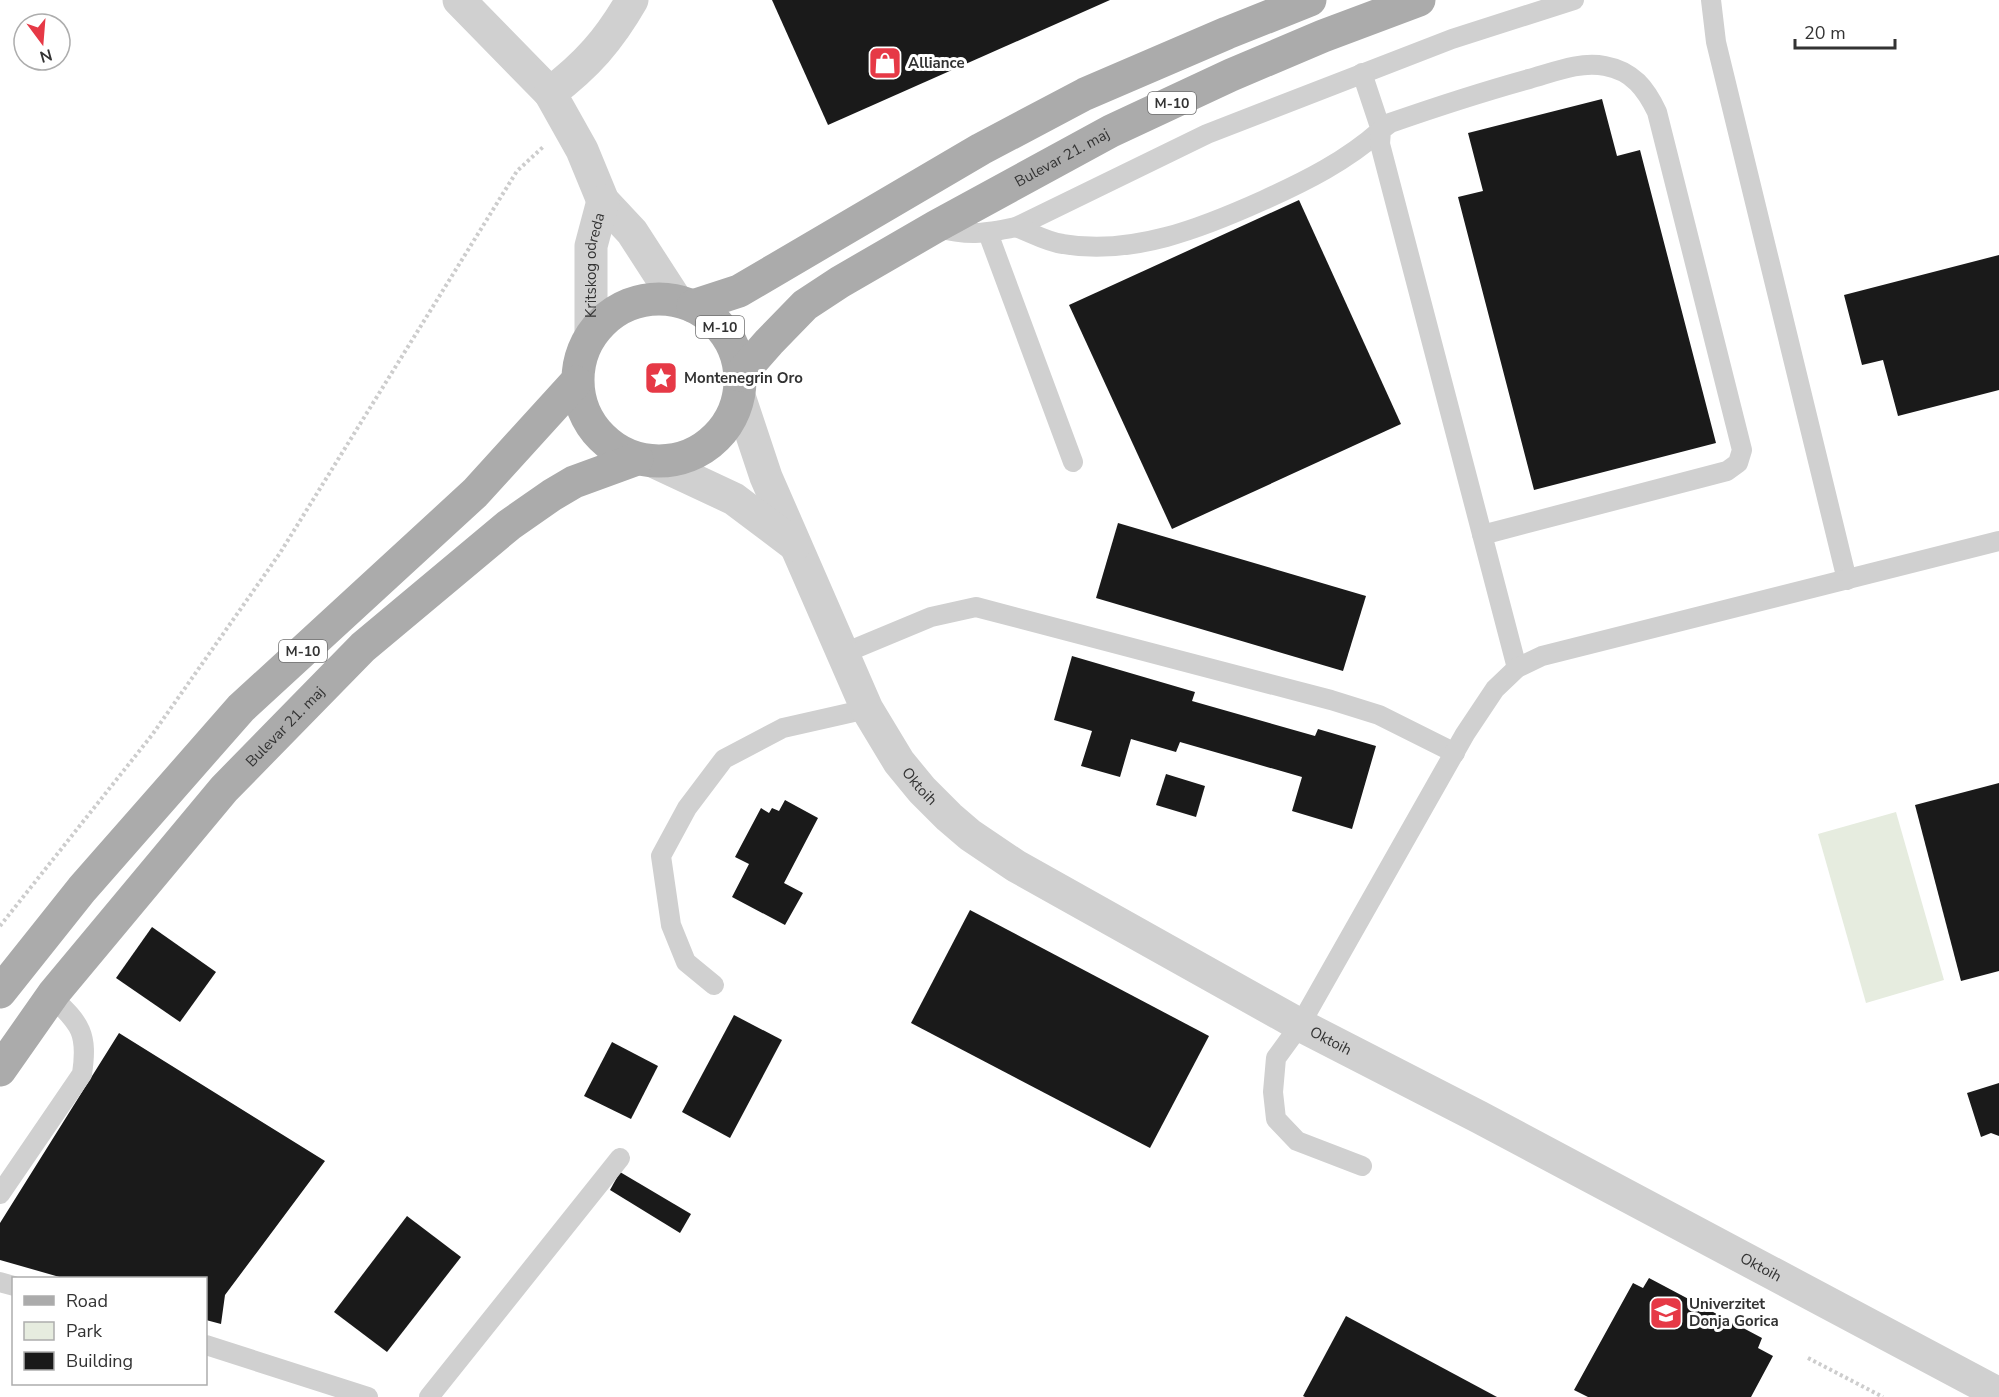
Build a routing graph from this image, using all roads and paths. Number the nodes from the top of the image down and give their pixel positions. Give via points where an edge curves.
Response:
1 (459, 0) edge
2 (632, 0) edge
3 (1310, 0) edge
4 (1419, 0) edge
5 (1574, 0) edge
6 (1711, 0) edge
7 (1362, 73) junction
8 (550, 93) junction
9 (567, 124) junction
10 (1381, 130) junction
11 (603, 201) junction
12 (935, 227) junction
13 (1016, 227) junction
14 (988, 233) junction
15 (684, 303) junction
16 (591, 333) junction
17 (576, 382) junction
18 (740, 386) junction
19 (646, 460) junction
20 (1072, 462) dead end
21 (1482, 535) junction
22 (1999, 541) edge
23 (796, 547) junction
24 (1847, 580) junction
25 (842, 654) junction
26 (1517, 669) junction
27 (867, 709) junction
28 (1455, 753) junction
29 (0, 926) edge
30 (714, 985) dead end
31 (0, 992) edge
32 (51, 997) junction
33 (1300, 1025) junction
34 (0, 1070) edge
35 (620, 1158) dead end
36 (1362, 1166) dead end
37 (0, 1194) edge
38 (207, 1345) edge
39 (1808, 1358) dead end
40 (1999, 1394) edge
41 (368, 1397) edge
42 (429, 1397) edge
43 (1883, 1397) edge

1 - 8 street, Kritskog odreda
2 - 8 street via 588,62
3 - 15 main road, M-10 via 1085,94 981,149 739,291
4 - 12 main road, Bulevar 21. maj / M-10 via 1221,79 1111,131
5 - 7 lane
6 - 24 lane via 1716,42
7 - 10 lane
7 - 13 lane via 1207,134
8 - 9 street, Kritskog odreda
9 - 11 street, Kritskog odreda
9 - 29 path via 517,171 280,553 152,735
10 - 13 lane via 1360,149 1326,170 1216,221 1179,233 1133,244 1096,247 1061,244
10 - 21 lane via 1380,144
10 - 21 lane via 1390,123 1488,90 1585,64 1606,66 1641,84 1657,112 1742,450 1738,464 1727,471
11 - 15 street, Kritskog odreda via 632,232
11 - 16 street, Kritskog odreda via 591,246
12 - 14 lane via 959,234
12 - 18 main road, Bulevar 21. maj / M-10 via 805,304 769,342
13 - 14 lane
14 - 20 lane
15 - 16 main road, M-10 via 658,298 632,303 609,315
15 - 18 main road, M-10 via 711,317 726,333 736,353
16 - 17 main road, M-10 via 580,357
17 - 19 main road, M-10 via 581,408 594,431 613,448
17 - 31 main road, M-10 via 474,493 241,708 82,889
18 - 19 main road, M-10 via 732,415 719,435 700,450 679,459
18 - 23 street, Oktoih via 766,477
19 - 23 street, Oktoih via 734,499
19 - 32 main road, Bulevar 21. maj / M-10 via 574,482 538,504 363,647 224,789
21 - 26 lane
22 - 24 lane
23 - 25 street, Oktoih
24 - 26 lane via 1542,656
25 - 27 street, Oktoih
25 - 28 lane via 931,617 976,607 1341,703 1379,715
26 - 28 lane via 1495,689
27 - 30 lane via 783,728 724,759 687,808 661,856 671,925 686,962
27 - 33 street, Oktoih via 899,762 922,790 985,846
28 - 33 lane
32 - 34 main road, Bulevar 21. maj / M-10
32 - 37 lane via 74,1018 79,1029 86,1051 82,1074
33 - 36 lane via 1276,1058 1272,1092 1276,1119 1297,1141
33 - 40 street, Oktoih
35 - 42 lane
38 - 41 lane
39 - 43 path

